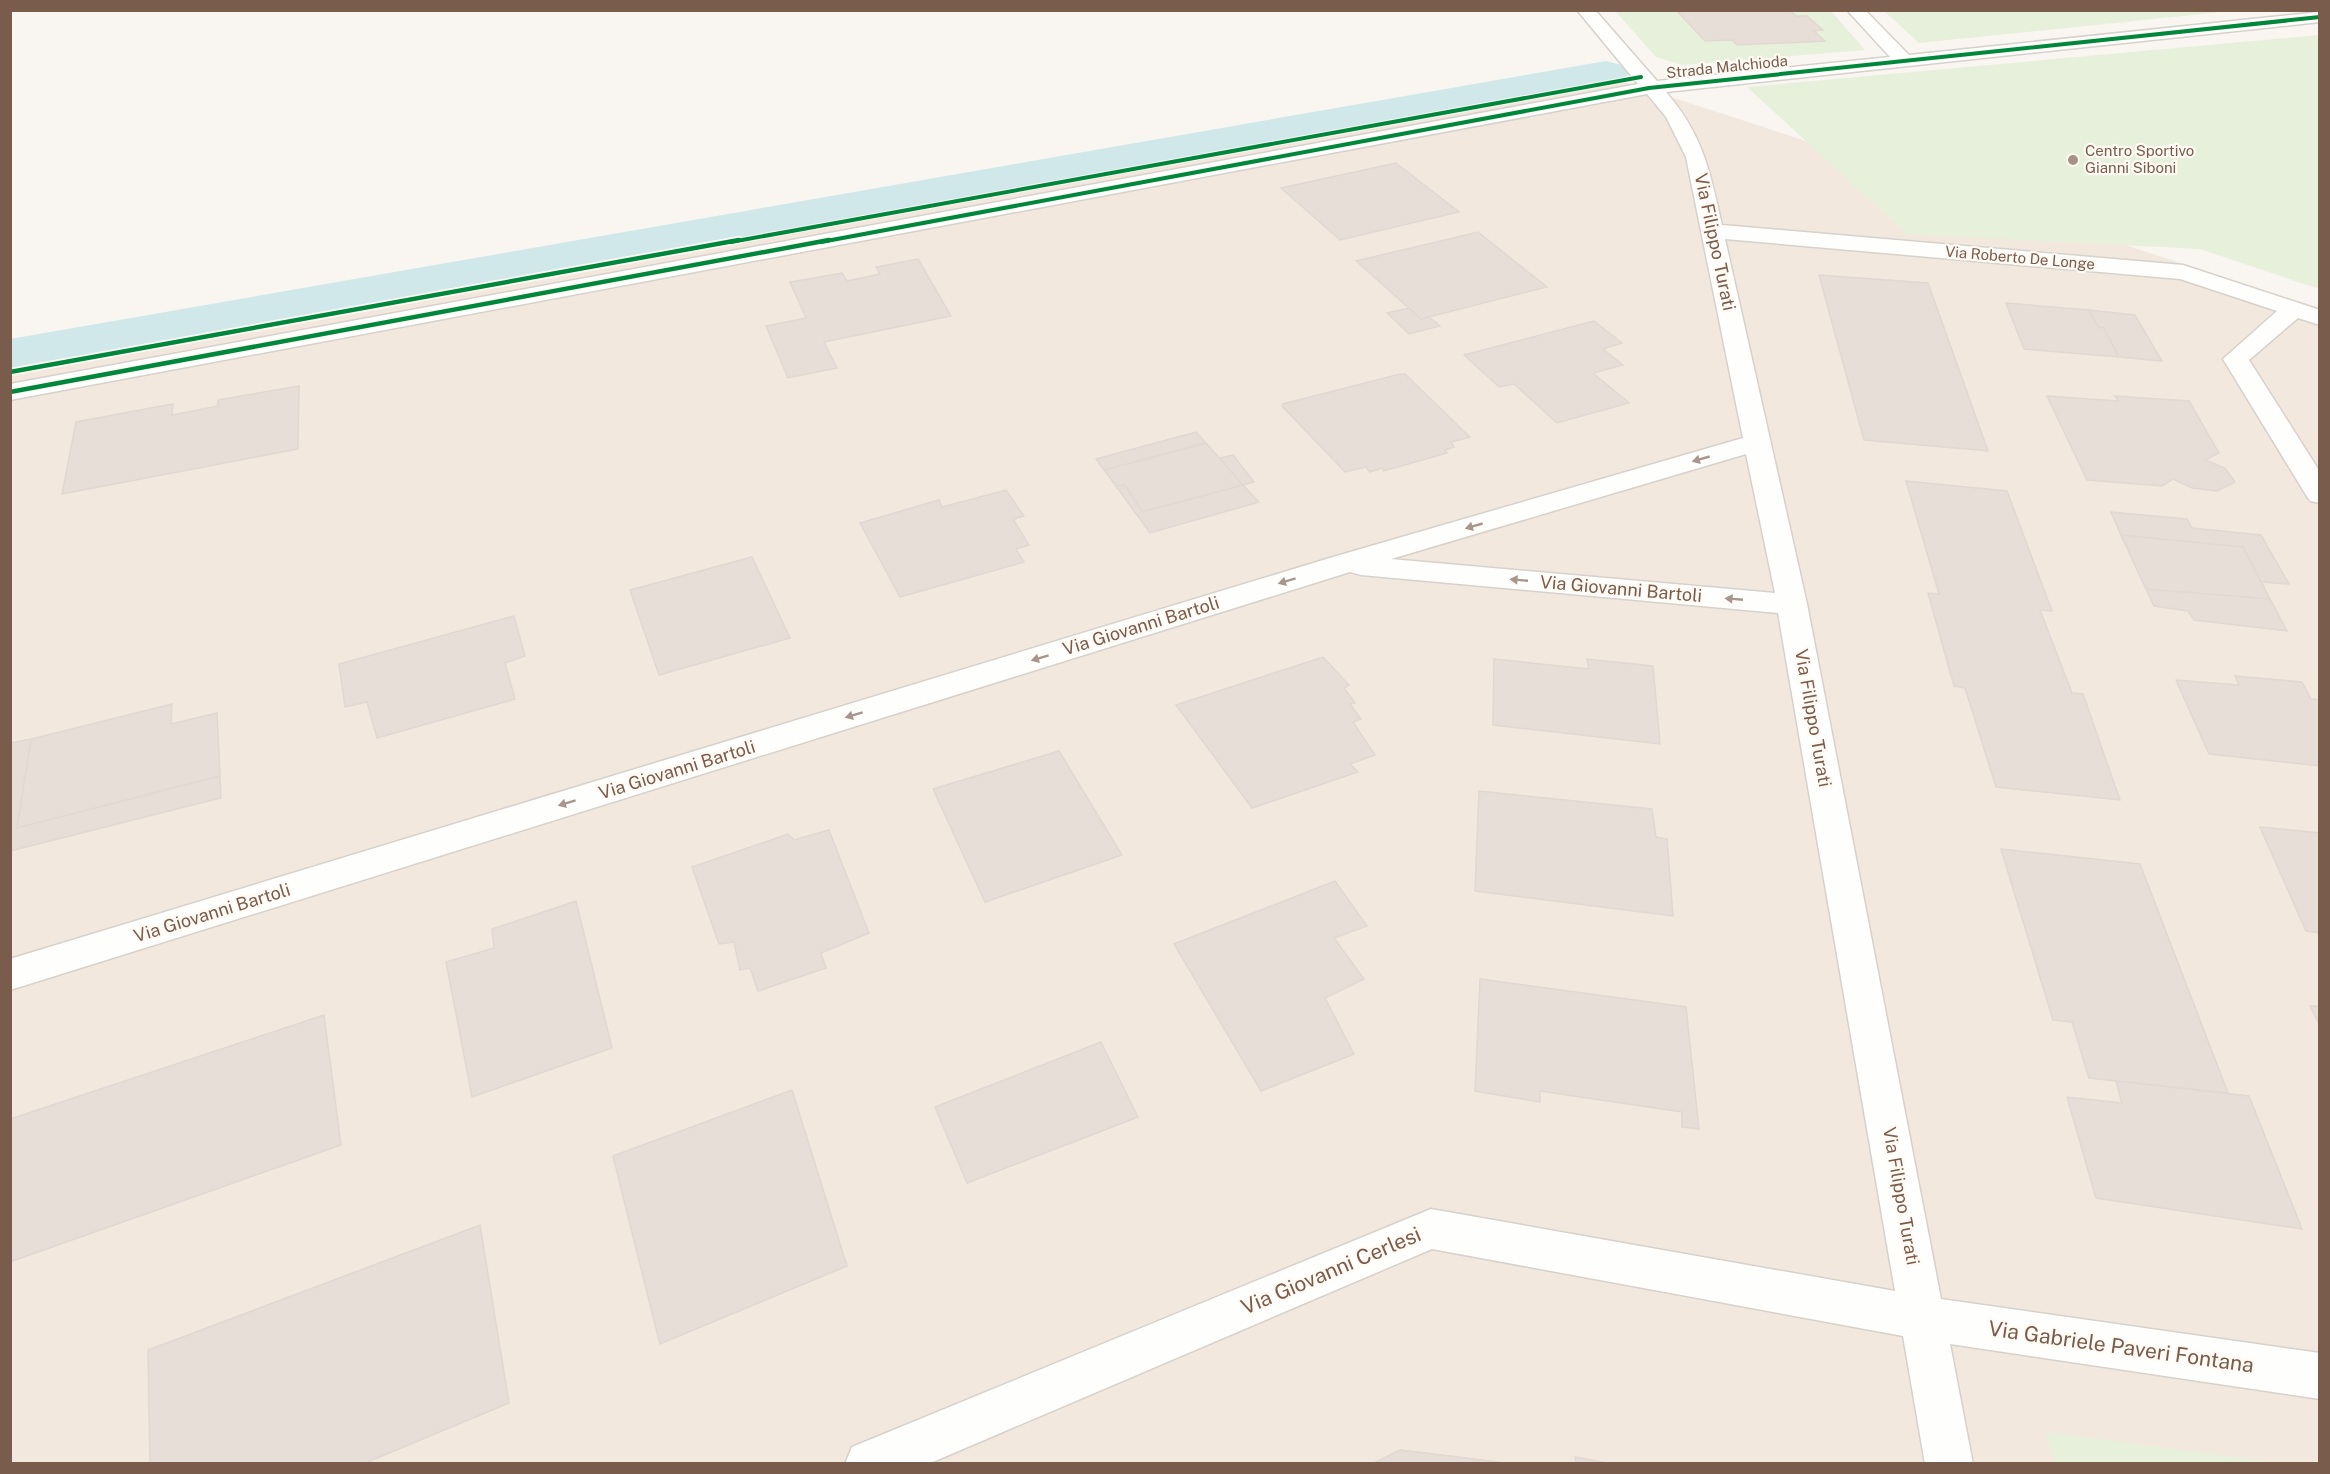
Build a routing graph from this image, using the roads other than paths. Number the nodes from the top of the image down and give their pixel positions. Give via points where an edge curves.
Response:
1 (1585, 10) edge
2 (1856, 10) edge
3 (2319, 17) edge
4 (1904, 61) junction
5 (1649, 87) junction
6 (1713, 231) junction
7 (2293, 309) junction
8 (2319, 318) edge
9 (10, 392) edge
10 (1758, 442) junction
11 (2319, 495) edge
12 (1342, 564) junction
13 (1792, 604) junction
14 (10, 975) edge
15 (1923, 1318) junction
16 (2319, 1376) edge
17 (869, 1464) edge
18 (1949, 1464) edge

1 - 5 street, Via Filippo Turati
2 - 4 street
3 - 4 street, Strada Malchioda
4 - 5 street, Strada Malchioda
5 - 6 street, Via Filippo Turati via 1675,115 1696,157
5 - 9 street, Strada Malchioda
6 - 7 street, Via Roberto De Longe via 2183,272
6 - 10 street, Via Filippo Turati
7 - 8 street, Via Roberto De Longe
7 - 11 street via 2236,359
10 -> 12 street, Via Giovanni Bartoli
10 - 13 street, Via Filippo Turati
13 -> 12 street, Via Giovanni Bartoli
12 -> 14 street, Via Giovanni Bartoli
13 - 15 street, Via Filippo Turati
15 - 16 street, Via Gabriele Paveri Fontana
15 - 17 street, Via Giovanni Cerlesi via 1431,1229
15 - 18 street, Via Filippo Turati

